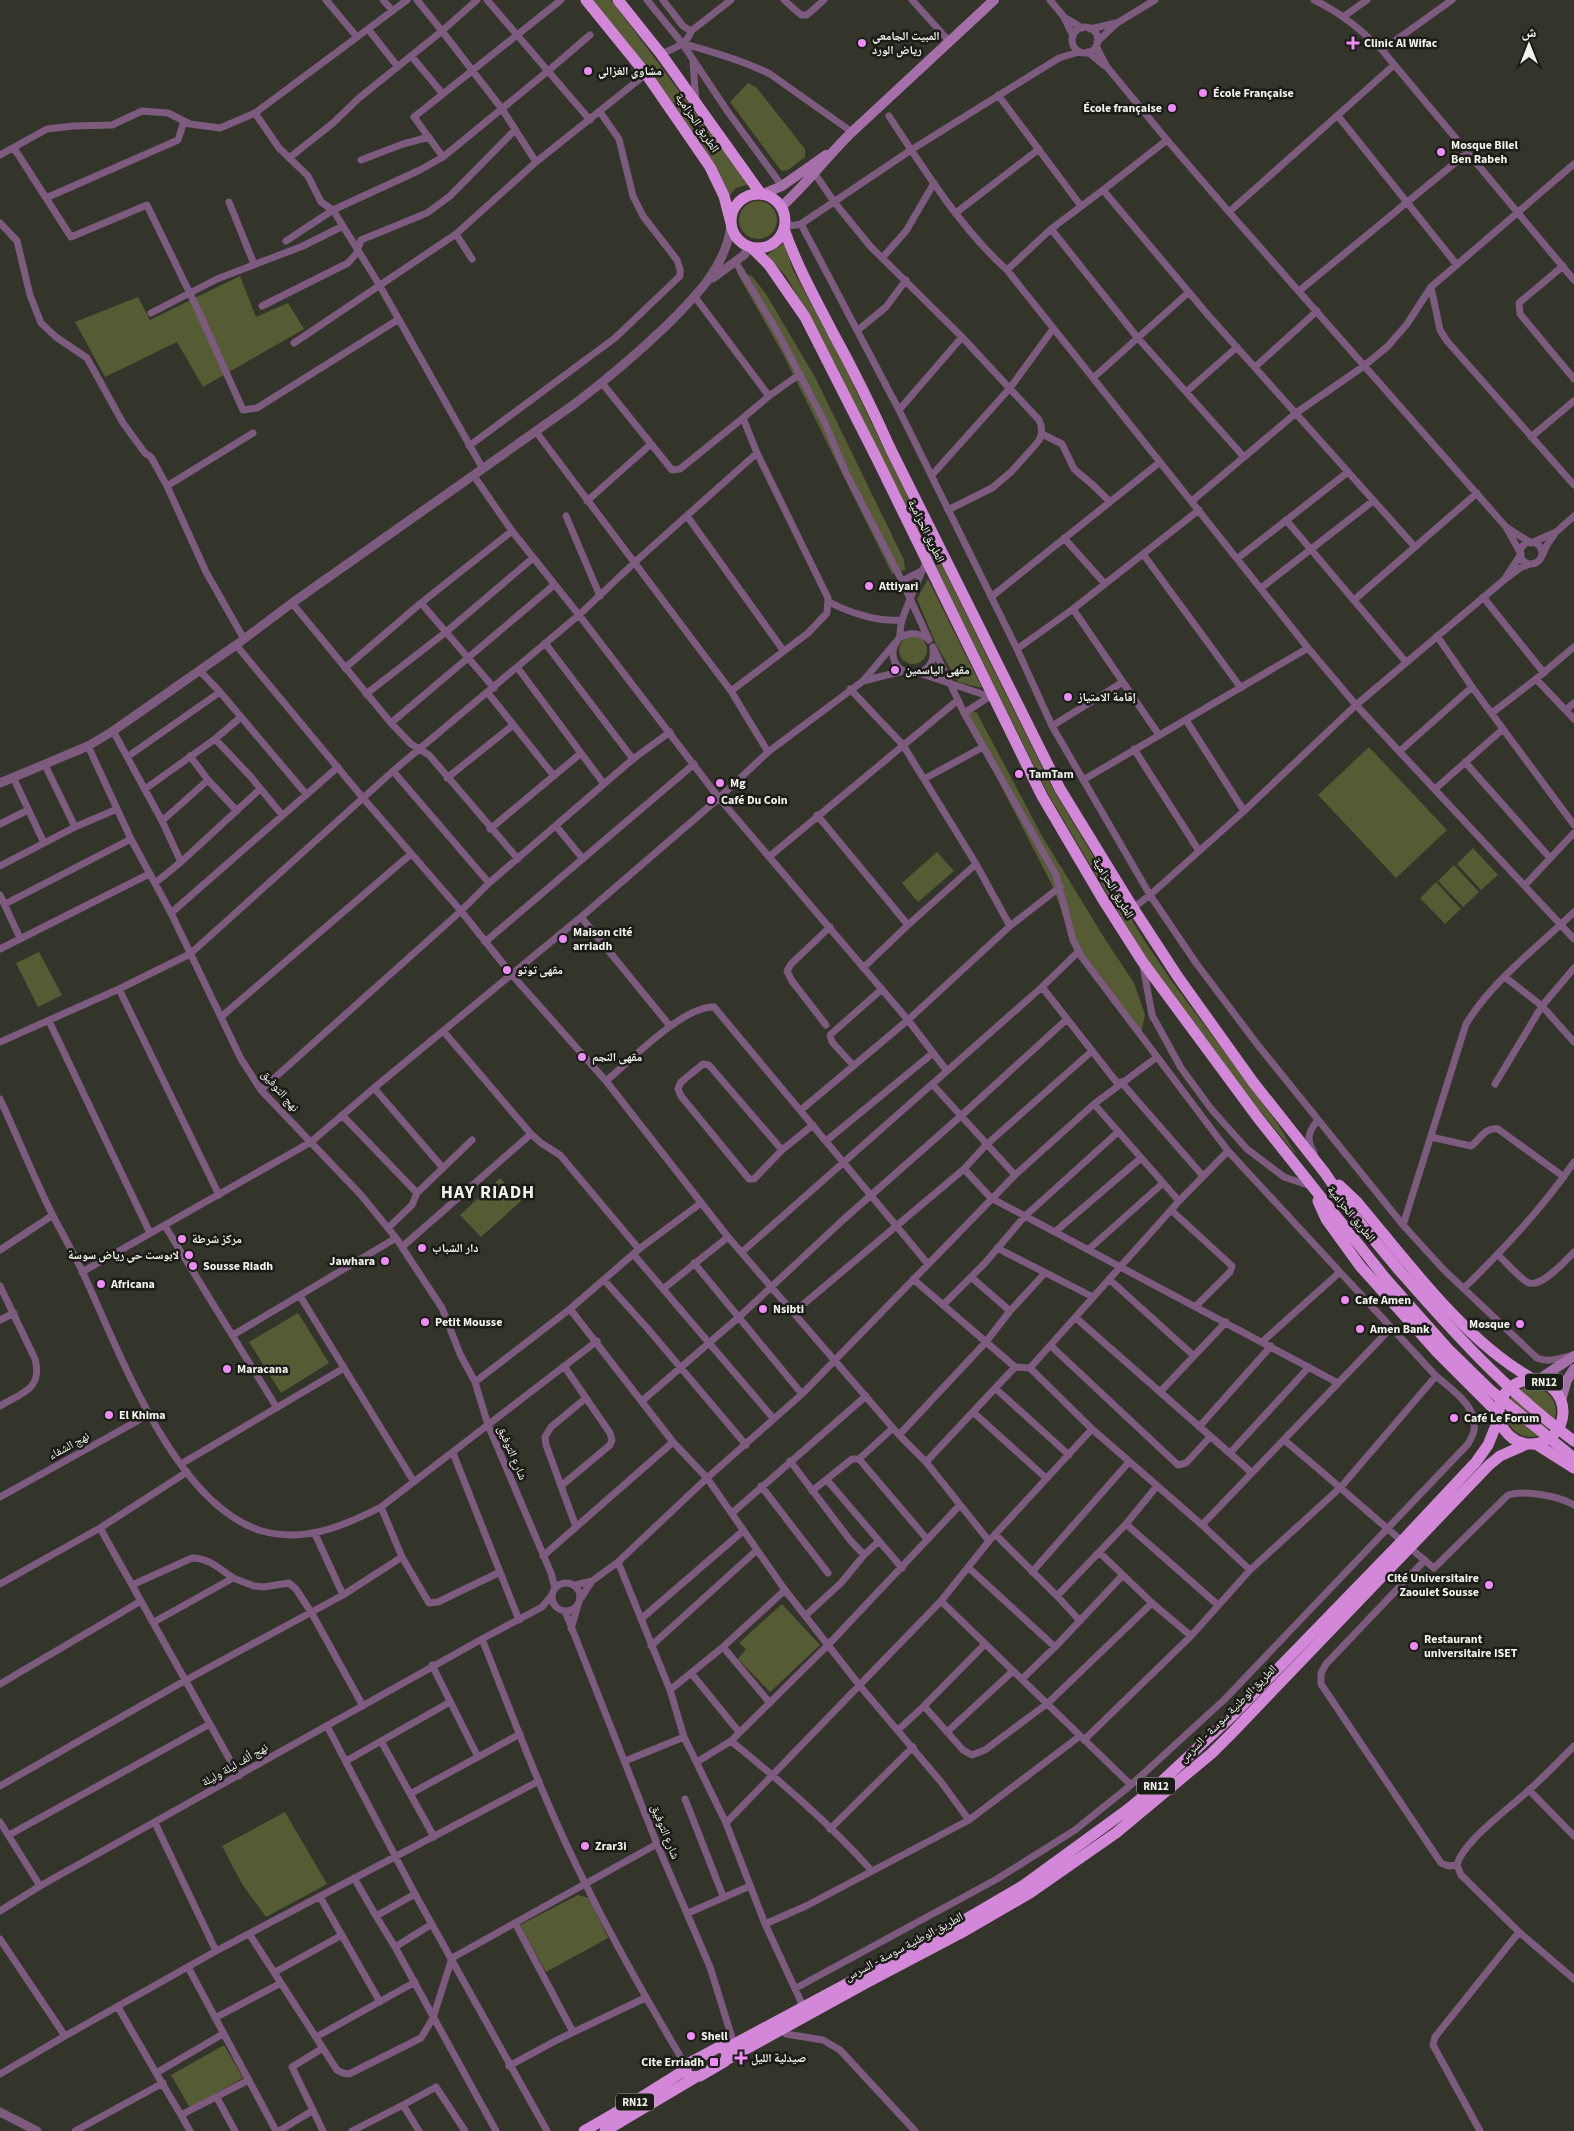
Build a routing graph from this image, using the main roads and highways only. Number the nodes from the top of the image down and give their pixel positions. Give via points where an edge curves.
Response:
1 (586, 0) edge
2 (618, 0) edge
3 (994, 0) edge
4 (835, 149) junction
5 (762, 194) junction
6 (781, 207) junction
7 (731, 225) junction
8 (784, 228) junction
9 (751, 247) junction
10 (1325, 1173) junction
11 (1311, 1186) junction
12 (1574, 1356) edge
13 (1574, 1369) edge
14 (1536, 1380) junction
15 (1562, 1403) junction
16 (1498, 1416) junction
17 (1574, 1416) edge
18 (1574, 1441) edge
19 (1532, 1444) junction
20 (1574, 1458) edge
21 (1574, 1468) edge
22 (1405, 1545) junction
23 (729, 2051) junction
24 (686, 2068) junction
25 (696, 2077) junction
26 (584, 2131) edge
27 (604, 2131) edge

1 - 7 highway, الطريق الحزامية via 646,74 714,174 724,196
2 - 5 highway, الطريق الحزامية
3 - 4 main road
4 - 5 main road via 782,186
4 - 6 main road
5 - 6 highway, الطريق الحزامية
5 - 7 highway via 739,201 731,215
6 - 8 highway, الطريق الحزامية
7 - 9 highway, الطريق الحزامية via 736,237
8 - 9 highway via 775,242 760,248
8 - 10 highway, الطريق الحزامية via 808,287 868,399 1060,789 1178,977
9 - 11 highway, الطريق الحزامية via 769,265 805,317 877,459 924,566 1042,796 1142,961
10 - 14 highway via 1357,1202 1467,1329 1514,1369
10 - 18 highway, الطريق الحزامية, bridge via 1354,1216 1457,1338 1503,1382
11 - 16 highway via 1326,1219 1360,1266 1437,1352 1485,1398
11 - 20 highway, الطريق الحزامية, bridge via 1448,1349 1490,1390
12 - 14 main road, RN12
13 - 15 main road, RN12 via 1567,1380
14 - 15 highway, RN12 via 1556,1391
14 - 16 highway, RN12 via 1522,1380 1504,1392
15 - 17 highway
15 - 19 highway, RN12 via 1560,1426 1546,1440
16 - 19 highway via 1509,1436
16 - 22 highway, الطريق الوطنية سوسة - السرس / RN12 via 1488,1446
19 - 21 highway
19 - 22 highway, الطريق الوطنية سوسة - السرس / RN12 via 1500,1456
22 - 23 highway, الطريق الوطنية سوسة - السرس / RN12 via 1233,1715 1120,1815 1024,1885 803,2006
22 - 23 highway, الطريق الوطنية سوسة - السرس / RN12 via 1212,1753 1116,1833 996,1913 781,2030
23 - 24 highway, RN12 via 716,2048
23 - 25 highway, RN12 via 712,2070
24 - 25 highway via 689,2075
24 - 26 highway, RN12
25 - 27 highway, RN12

